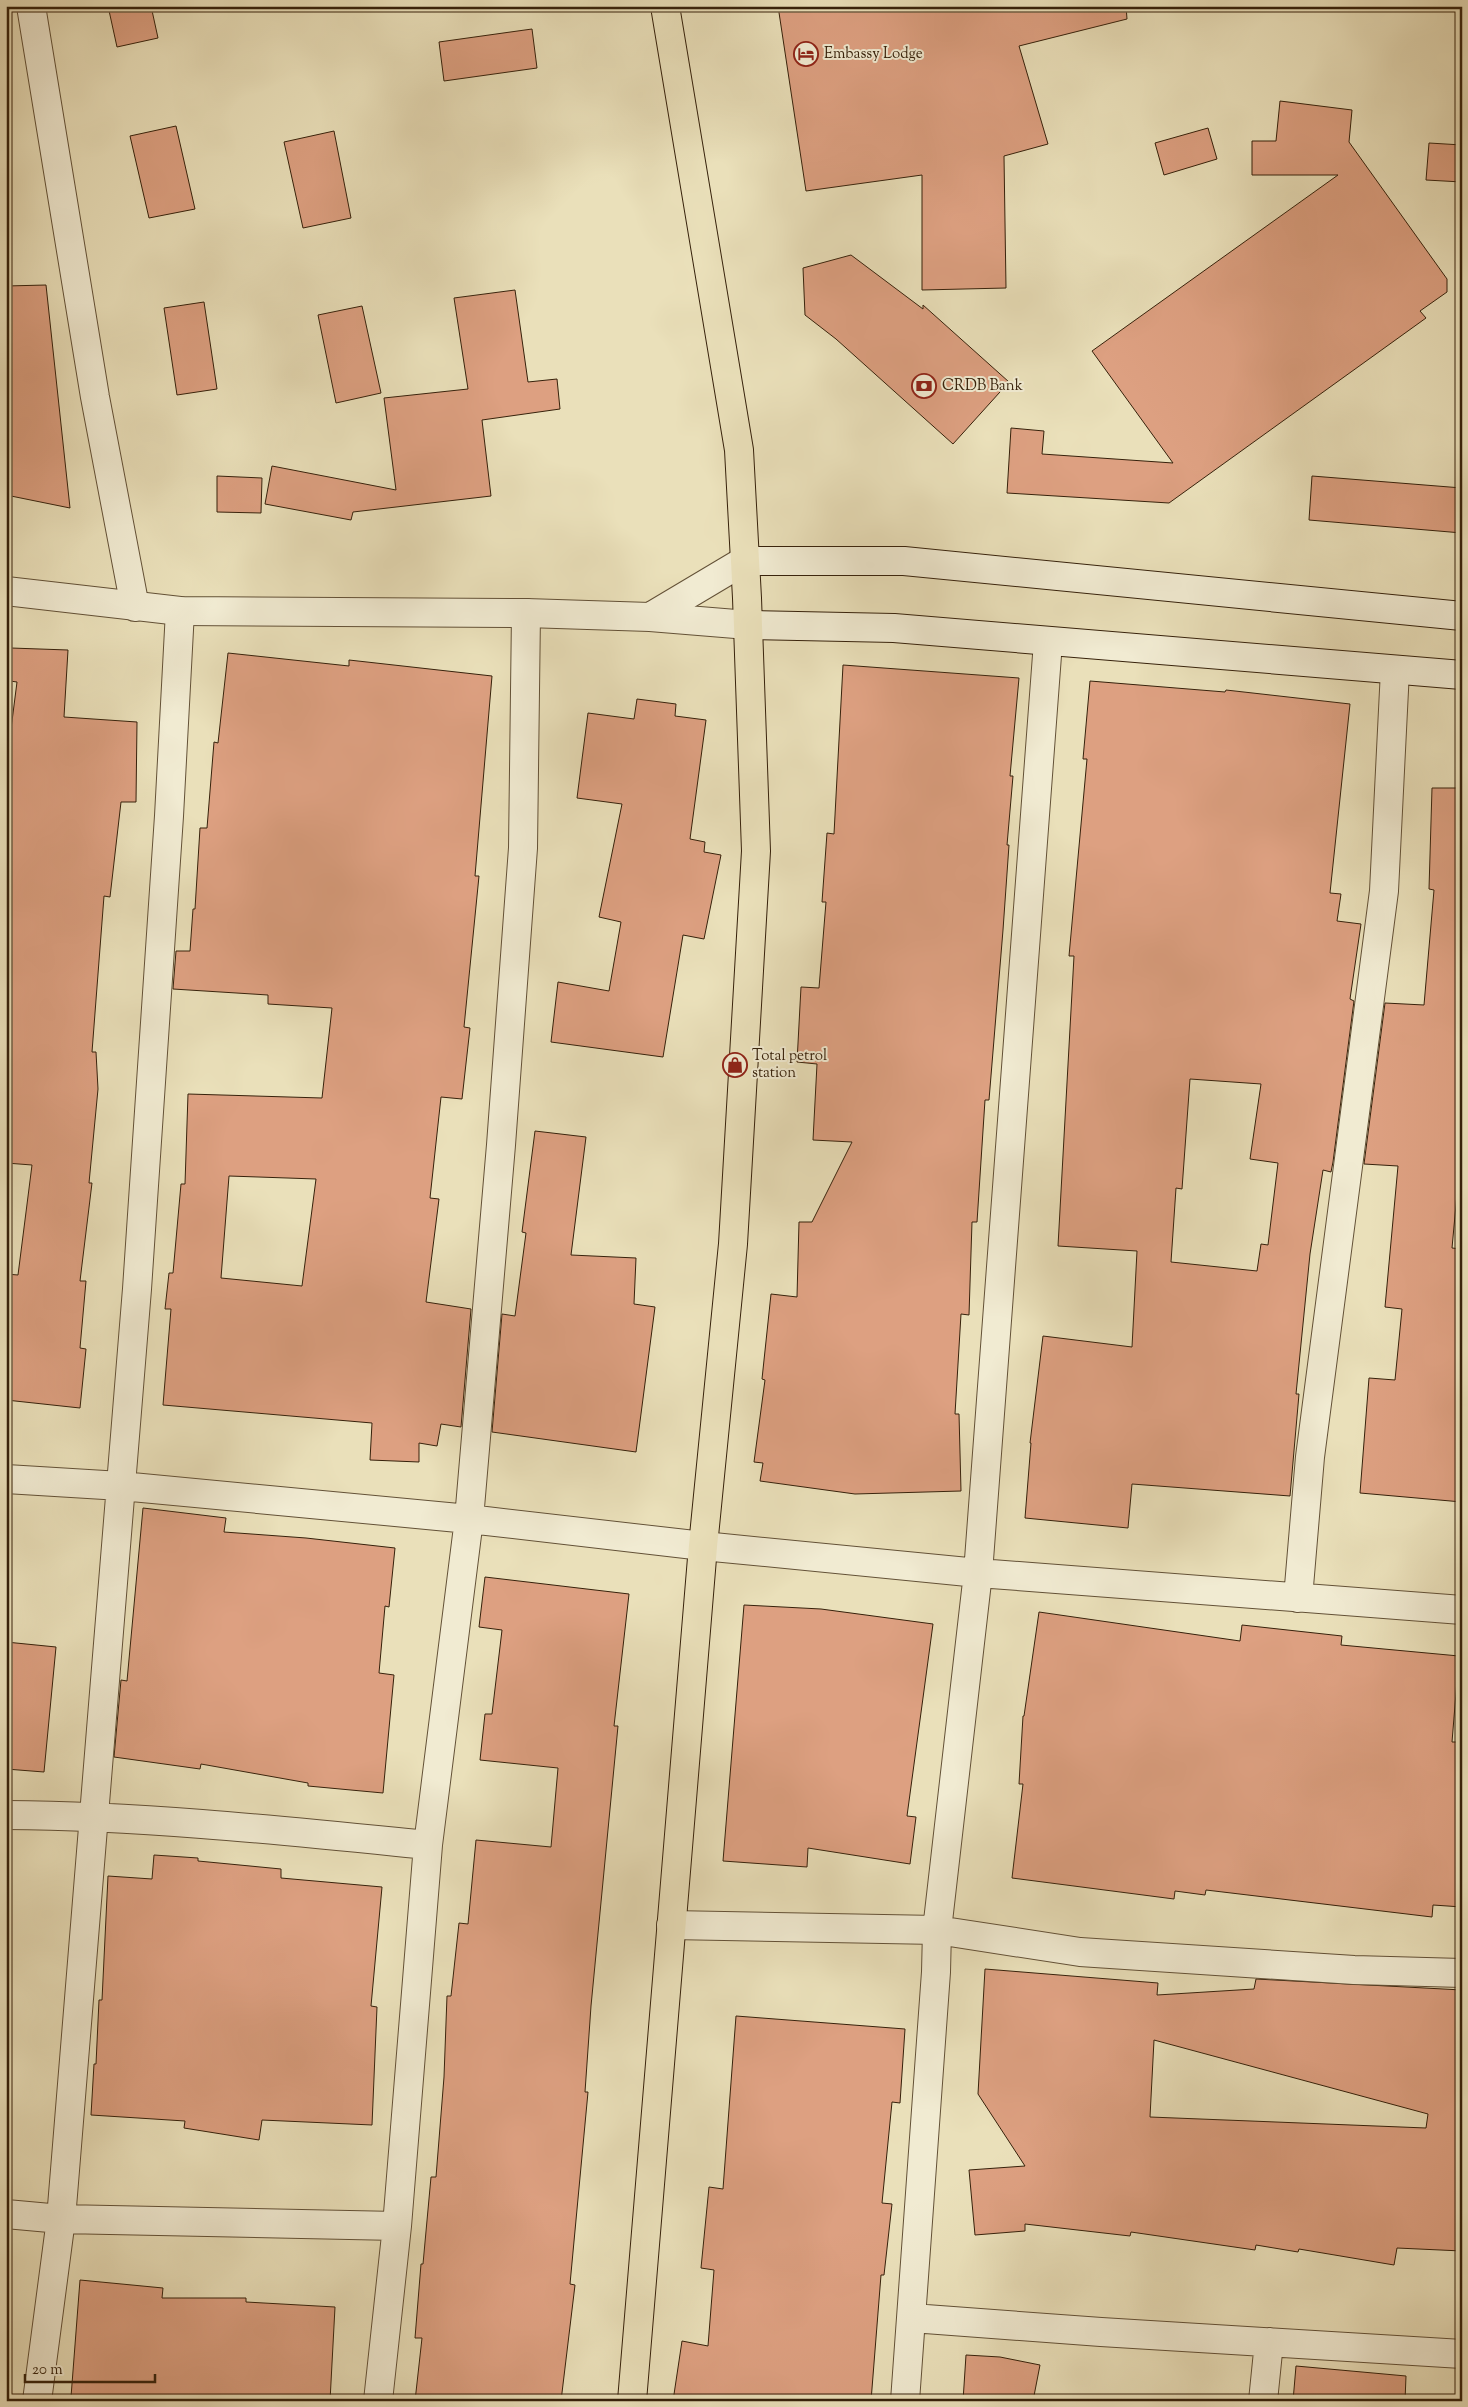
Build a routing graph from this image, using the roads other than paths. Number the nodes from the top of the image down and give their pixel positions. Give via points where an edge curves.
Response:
1 (31, 6) edge
2 (665, 6) edge
3 (744, 561) junction
4 (6, 591) edge
5 (135, 608) junction
6 (180, 611) junction
7 (526, 613) junction
8 (1462, 616) edge
9 (650, 617) junction
10 (748, 625) junction
11 (1048, 642) junction
12 (1395, 670) junction
13 (1462, 675) edge
14 (6, 1478) edge
15 (121, 1486) junction
16 (469, 1519) junction
17 (703, 1546) junction
18 (978, 1572) junction
19 (1298, 1598) junction
20 (1462, 1610) edge
21 (6, 1815) edge
22 (93, 1816) junction
23 (428, 1845) junction
24 (671, 1925) junction
25 (937, 1930) junction
26 (1462, 1973) edge
27 (6, 2214) edge
28 (61, 2219) junction
29 (397, 2226) junction
30 (912, 2318) junction
31 (1269, 2342) junction
32 (1462, 2354) edge
33 (37, 2401) edge
34 (378, 2401) edge
35 (632, 2401) edge
36 (904, 2401) edge
37 (1263, 2401) edge

1 - 5 street via 95,397
2 - 3 highway via 739,450
3 - 8 street via 904,561
3 - 9 street
3 - 10 highway
4 - 5 street
5 - 6 street
6 - 7 street
6 - 15 street via 169,816
7 - 9 street
7 - 16 street via 522,848
9 - 10 street
10 - 11 street via 894,628
10 - 17 highway via 756,850 733,1244
11 - 12 street
11 - 18 street
12 - 13 street
12 - 19 street via 1384,890 1310,1457
14 - 15 street
15 - 16 street
15 - 22 street
16 - 17 street
16 - 23 street
17 - 18 street
17 - 24 highway
18 - 19 street
18 - 25 street
19 - 20 street
21 - 22 street
22 - 23 street via 287,1830
22 - 28 street
23 - 29 street
24 - 25 street
24 - 35 highway
25 - 26 street via 1080,1952 1354,1970
25 - 30 street
27 - 28 street
28 - 29 street
28 - 33 street
29 - 34 street
30 - 31 street
30 - 36 street
31 - 32 street
31 - 37 street

